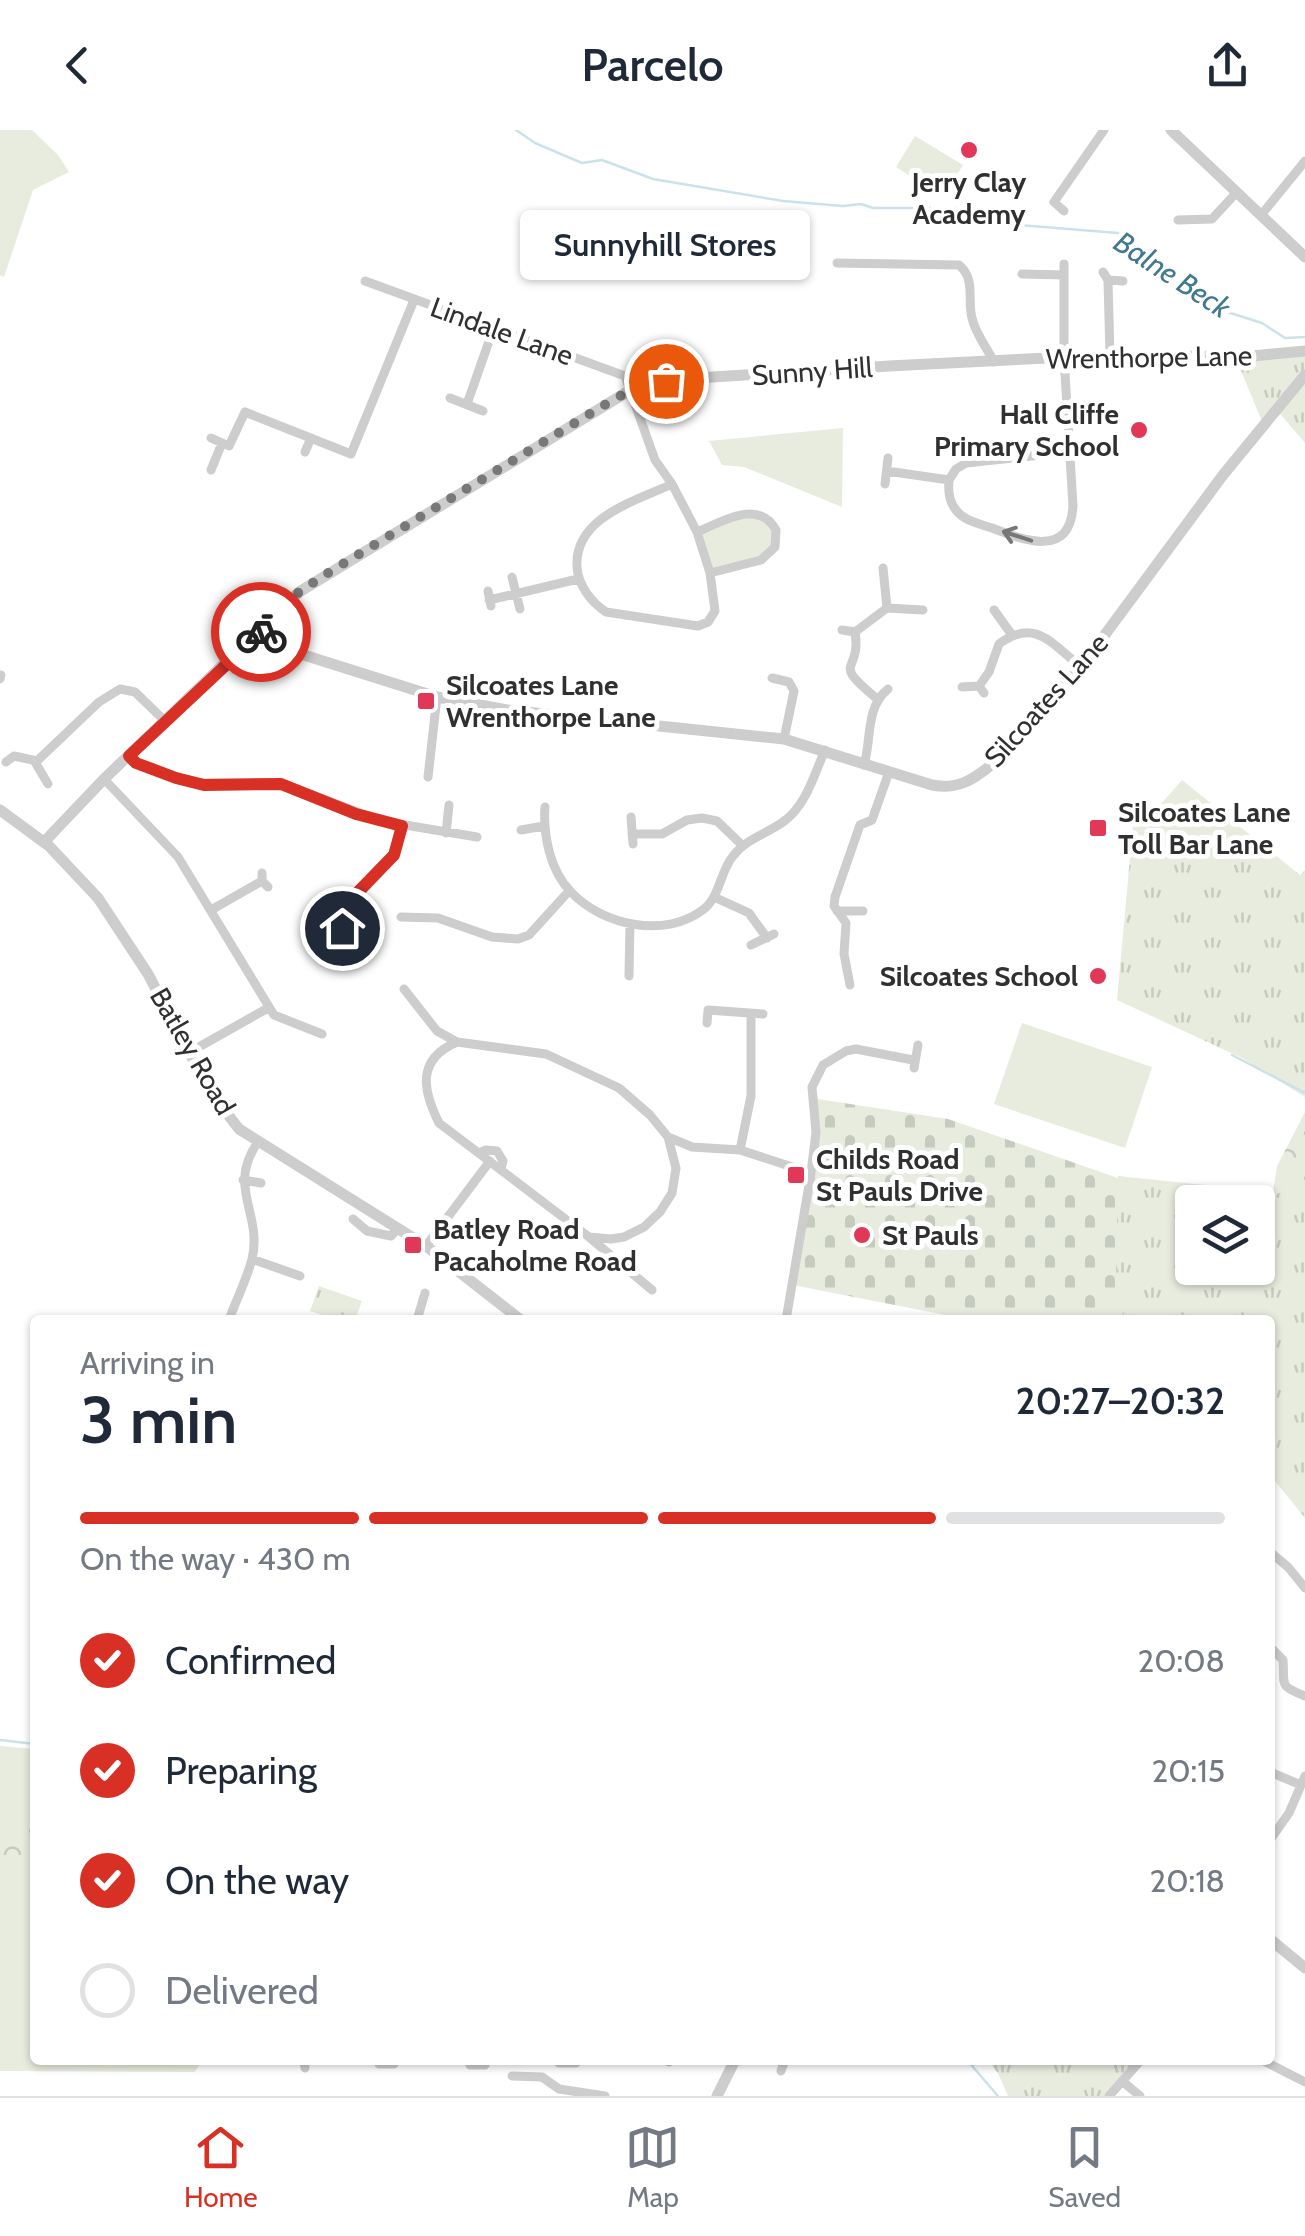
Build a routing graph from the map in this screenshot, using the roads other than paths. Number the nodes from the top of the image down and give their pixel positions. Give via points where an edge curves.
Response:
1 (1104, 130) edge
2 (1171, 130) edge
3 (1305, 161) edge
4 (1236, 192) junction
5 (1064, 211) dead end
6 (1262, 214) junction
7 (1178, 220) dead end
8 (1305, 257) edge
9 (837, 263) dead end
10 (1022, 274) dead end
11 (365, 280) dead end
12 (1123, 281) dead end
13 (414, 300) junction
14 (494, 327) junction
15 (1305, 351) edge
16 (1110, 356) junction
17 (1064, 357) junction
18 (994, 362) junction
19 (1305, 374) edge
20 (632, 390) junction
21 (450, 398) dead end
22 (467, 404) junction
23 (483, 411) dead end
24 (211, 438) dead end
25 (311, 438) junction
26 (222, 443) junction
27 (305, 452) dead end
28 (1069, 452) junction
29 (888, 458) dead end
30 (211, 470) dead end
31 (886, 472) junction
32 (949, 480) junction
33 (672, 484) junction
34 (885, 484) dead end
35 (697, 532) junction
36 (883, 568) dead end
37 (710, 573) junction
38 (512, 577) dead end
39 (578, 579) junction
40 (516, 593) junction
41 (489, 599) dead end
42 (520, 608) dead end
43 (887, 608) junction
44 (923, 610) dead end
45 (994, 610) dead end
46 (842, 630) dead end
47 (855, 632) junction
48 (1012, 635) junction
49 (253, 639) junction
50 (1081, 667) junction
51 (772, 678) dead end
52 (962, 687) dead end
53 (888, 688) dead end
54 (437, 697) junction
55 (876, 698) junction
56 (166, 722) junction
57 (784, 739) junction
58 (825, 750) junction
59 (129, 756) junction
60 (6, 762) dead end
61 (35, 762) junction
62 (864, 765) junction
63 (890, 772) junction
64 (428, 777) dead end
65 (104, 780) junction
66 (48, 784) dead end
67 (362, 800) dead end
68 (449, 804) dead end
69 (545, 806) dead end
70 (0, 810) edge
71 (356, 814) junction
72 (632, 817) dead end
73 (402, 826) junction
74 (544, 826) junction
75 (521, 830) dead end
76 (446, 833) junction
77 (476, 837) dead end
78 (44, 842) junction
79 (742, 845) junction
80 (264, 880) dead end
81 (568, 890) junction
82 (714, 898) junction
83 (834, 909) junction
84 (211, 910) junction
85 (863, 911) dead end
86 (405, 920) dead end
87 (344, 922) junction
88 (630, 924) junction
89 (368, 926) dead end
90 (340, 938) dead end
91 (752, 945) dead end
92 (616, 965) dead end
93 (850, 985) dead end
94 (404, 989) dead end
95 (268, 1008) junction
96 (751, 1014) junction
97 (763, 1014) dead end
98 (708, 1023) dead end
99 (437, 1030) junction
100 (325, 1035) dead end
101 (457, 1042) junction
102 (918, 1045) dead end
103 (439, 1050) junction
104 (190, 1052) junction
105 (668, 1137) junction
106 (258, 1142) junction
107 (692, 1146) junction
108 (740, 1150) junction
109 (479, 1153) junction
110 (490, 1161) junction
111 (676, 1168) junction
112 (500, 1169) junction
113 (811, 1173) junction
114 (243, 1180) junction
115 (261, 1183) dead end
116 (354, 1220) dead end
117 (398, 1228) junction
118 (589, 1236) junction
119 (611, 1238) junction
120 (426, 1246) junction
121 (608, 1251) junction
122 (252, 1259) junction
123 (300, 1276) dead end
124 (652, 1290) dead end
125 (425, 1293) dead end
126 (231, 1315) edge
127 (418, 1315) edge
128 (516, 1315) edge
129 (787, 1315) edge
130 (1275, 1556) edge
131 (1305, 1588) edge
132 (1275, 1650) edge
133 (1305, 1696) edge
134 (1275, 1773) edge
135 (1303, 1780) edge
136 (1275, 1833) edge
137 (1275, 1943) edge
138 (1305, 1968) edge
139 (470, 2065) dead end
140 (485, 2065) edge
141 (732, 2065) edge
142 (783, 2065) edge
143 (1136, 2065) edge
144 (1272, 2065) edge
145 (781, 2071) dead end
146 (512, 2076) dead end
147 (1122, 2081) junction
148 (1305, 2082) edge
149 (604, 2096) edge
150 (717, 2096) edge
151 (1109, 2096) edge
152 (1140, 2096) edge

1 - 5 street via 1054,202
2 - 4 street
3 - 6 street
4 - 6 street
4 - 7 street via 1212,219
6 - 8 street
9 - 18 street via 959,265 970,282 972,318
10 - 17 street via 1064,270
11 - 13 street, Lindale Lane
12 - 16 street via 1106,276
13 - 14 street, Lindale Lane
13 - 25 street via 351,454
14 - 20 street, Lindale Lane via 625,376
14 - 22 street
15 - 16 street, Wrenthorpe Lane
16 - 17 street, Wrenthorpe Lane
17 - 18 street, Wrenthorpe Lane
17 - 28 street
18 - 20 street, Sunny Hill via 697,378
19 - 50 street, Silcoates Lane
20 - 33 street via 656,460
20 - 49 street via 299,592
21 - 22 street
22 - 23 street
24 - 26 street
25 - 26 street via 245,412 229,446
25 - 27 street
26 - 30 street
28 - 32 street via 976,460
28 -> 32 street via 1072,516 1062,533 1045,542 959,514
29 - 31 street
31 - 32 street
31 - 34 street
33 - 35 street
33 - 39 street via 587,530 577,552
35 - 37 street
35 - 37 street via 748,513 776,530 769,555
36 - 43 street
37 - 39 street via 715,611 698,626 606,612
38 - 40 street
39 - 40 street
40 - 41 street
40 - 42 street
43 - 44 street
43 - 47 street
45 - 48 street
46 - 47 street
47 - 55 street via 850,676
48 - 50 street via 1034,632
48 - 52 street via 995,650 982,689
49 - 54 street, Silcoates Lane
49 - 56 street
50 - 63 street, Silcoates Lane via 967,783 942,786
51 - 57 street via 794,690
53 - 55 street
54 - 57 street, Silcoates Lane
54 - 64 street
55 - 62 street
56 - 59 street
56 - 61 street via 135,692 116,690
57 - 58 street, Silcoates Lane
58 - 62 street, Silcoates Lane
58 - 79 street via 798,808
59 - 65 street
59 - 71 street via 192,783 281,784
60 - 61 street via 14,756
61 - 66 street
62 - 63 street, Silcoates Lane
63 - 83 street via 872,820 860,825
65 - 78 street
65 - 84 street via 178,857
67 - 71 street
68 - 76 street
69 - 74 street
70 - 78 street, Batley Road
71 - 73 street
72 - 79 street via 632,839 702,818 718,821
73 - 76 street
73 - 87 street via 394,855 358,892
74 - 75 street
74 - 81 street
76 - 77 street
78 - 104 street, Batley Road via 108,912
79 - 82 street
80 - 84 street
81 - 86 street via 518,939
81 - 88 street
82 - 88 street via 679,922
82 - 91 street via 748,913 770,936
83 - 85 street
83 - 93 street via 846,923
84 - 95 street
87 - 89 street
87 - 90 street
88 - 92 street via 629,971
94 - 99 street
95 - 100 street
95 - 104 street
96 - 97 street
96 - 98 street via 708,1010
96 - 108 street via 751,1096
99 - 101 street
99 - 103 street
101 - 103 street
101 - 105 street via 546,1054 590,1072 619,1088
102 - 113 street via 914,1064 856,1049 824,1065 812,1087
103 - 109 street via 426,1074 427,1100 439,1123
104 - 106 street, Batley Road via 223,1111
105 - 107 street
105 - 111 street
106 - 114 street
106 - 117 street, Batley Road
107 - 108 street
107 - 111 street
108 - 113 street
109 - 110 street
109 - 112 street via 498,1151
110 - 112 street
110 - 120 street
111 - 119 street via 672,1194 660,1212 644,1228
112 - 118 street
113 - 129 street
114 - 115 street
114 - 122 street
116 - 117 street via 391,1236
117 - 120 street, Batley Road
118 - 119 street
118 - 121 street
119 - 121 street
120 - 128 street, Batley Road
121 - 124 street
122 - 123 street
122 - 126 street
125 - 127 street
130 - 131 street
132 - 133 street via 1283,1660 1285,1687
134 - 135 street
135 - 136 street
137 - 138 street
139 - 140 street
141 - 150 street
142 - 145 street
143 - 147 street
144 - 148 street
146 - 149 street
147 - 151 street
147 - 152 street

